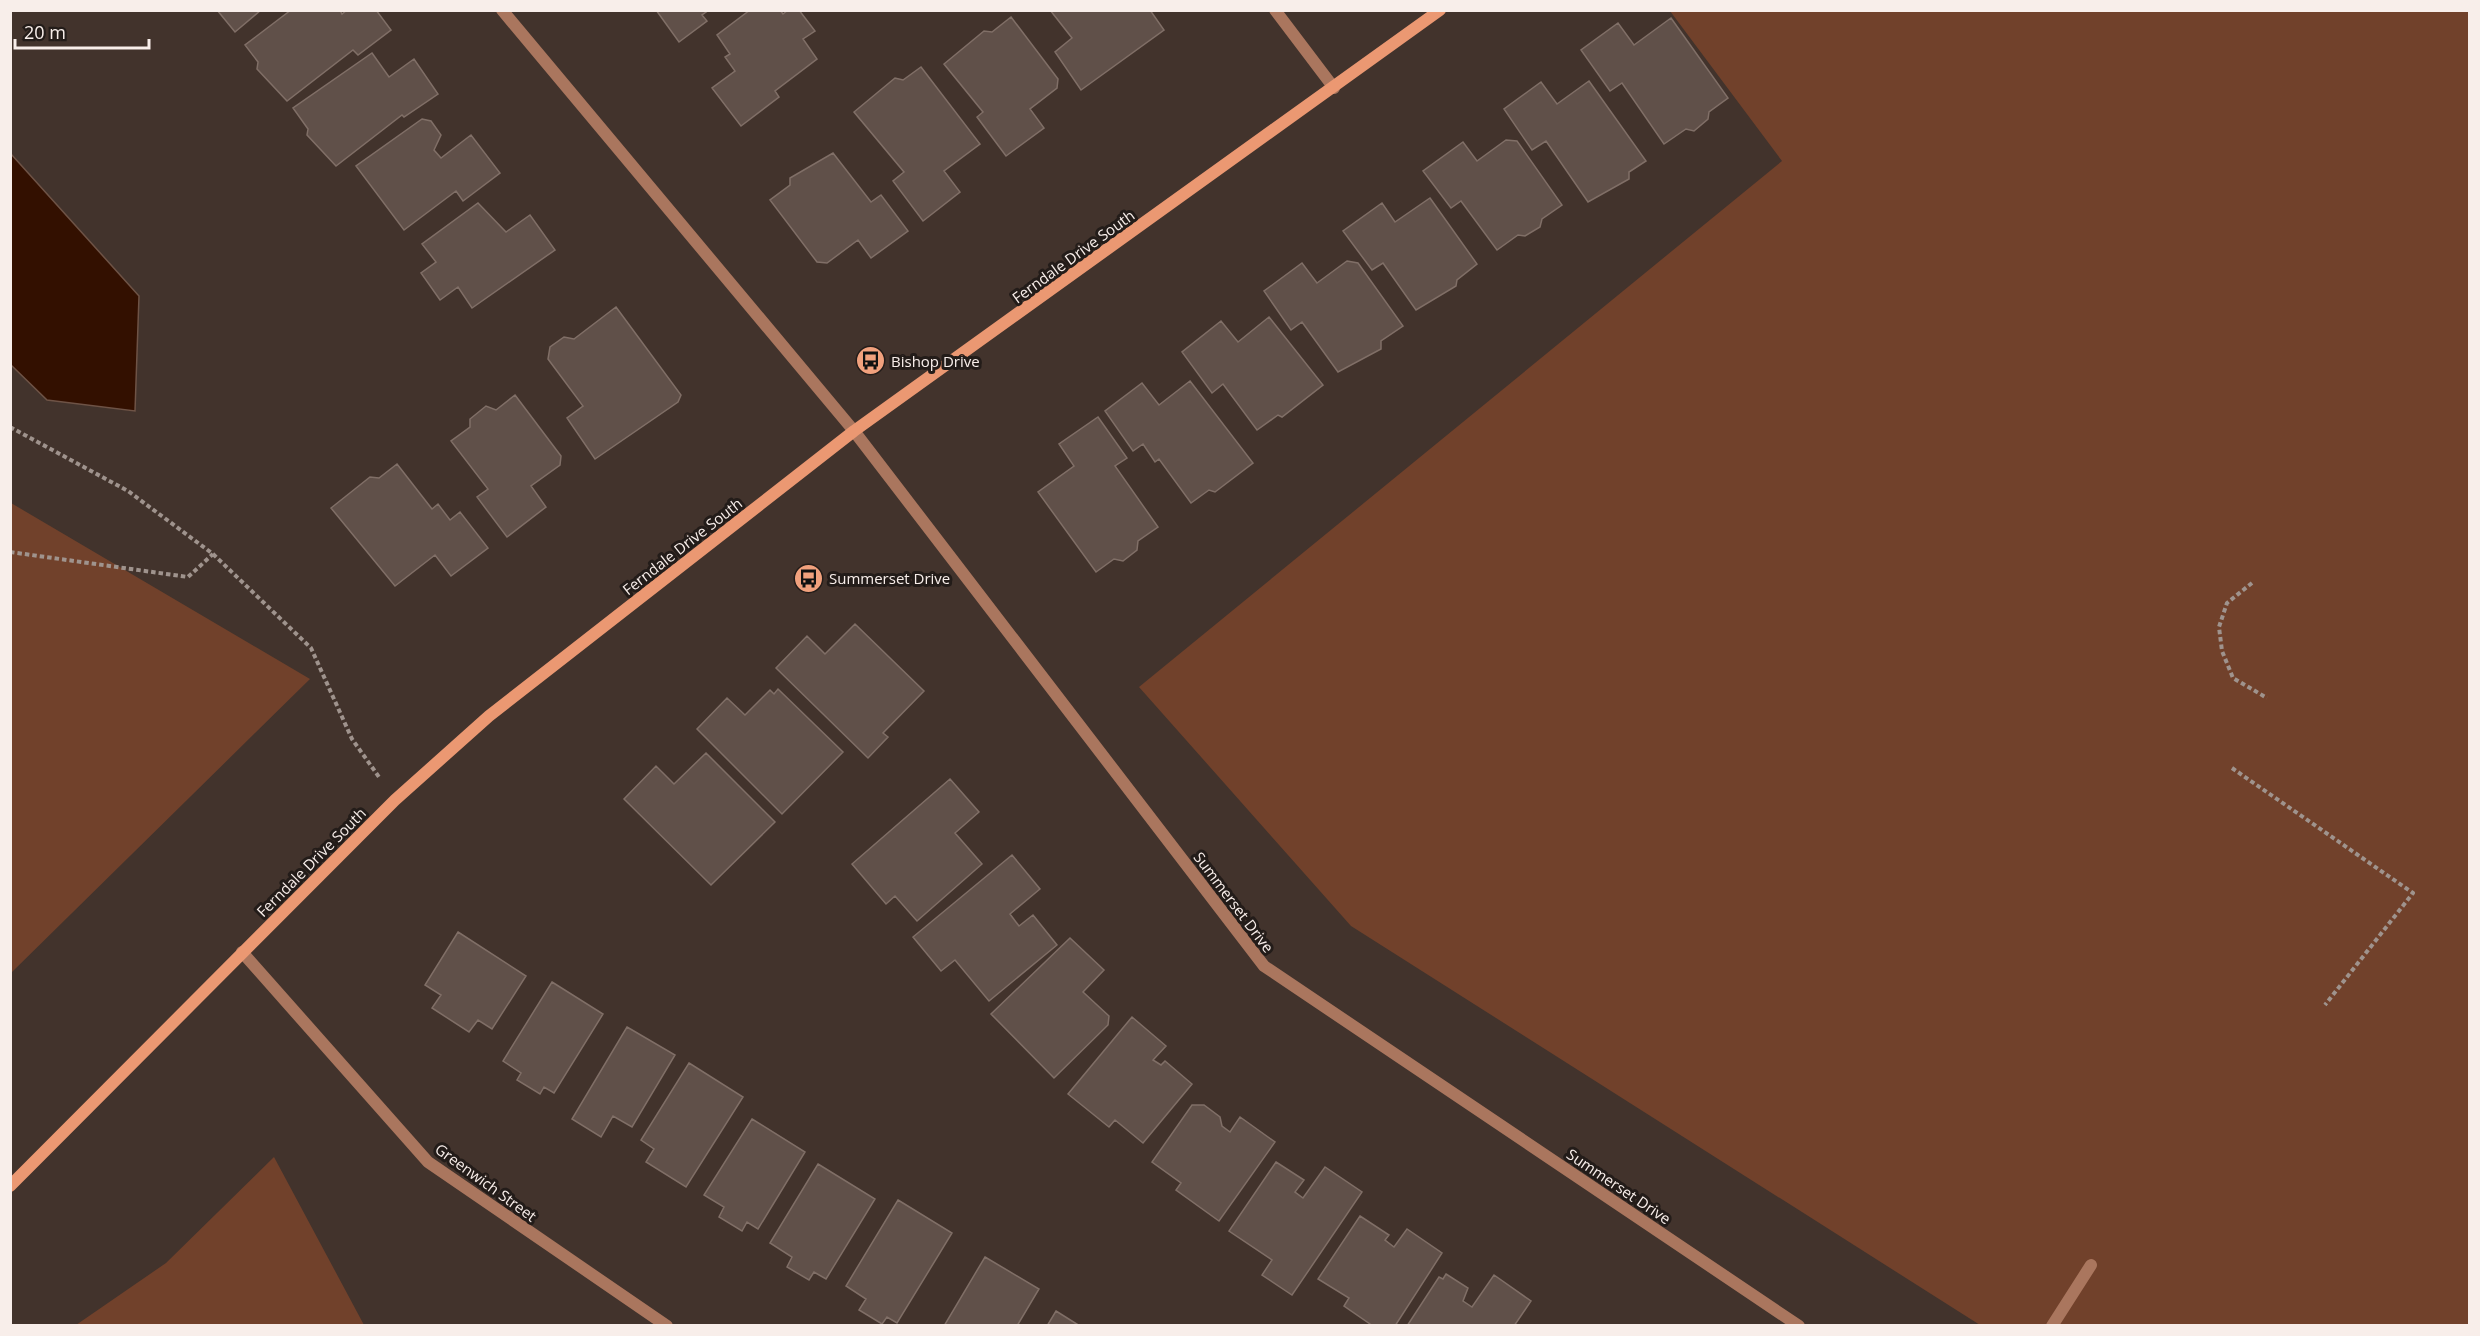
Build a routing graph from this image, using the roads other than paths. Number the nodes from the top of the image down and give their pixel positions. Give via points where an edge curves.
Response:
1 (502, 10) edge
2 (1275, 10) edge
3 (1440, 10) edge
4 (1334, 88) junction
5 (854, 431) junction
6 (242, 952) junction
7 (10, 1186) edge
8 (2091, 1265) dead end
9 (667, 1326) edge
10 (1799, 1326) edge
11 (2052, 1326) edge

1 - 5 street
2 - 4 street
3 - 4 main road, Ferndale Drive South
4 - 5 main road, Ferndale Drive South
5 - 6 main road, Ferndale Drive South via 489,716 395,800
5 - 10 street, Summerset Drive via 1264,966
6 - 7 main road, Ferndale Drive South
6 - 9 street, Greenwich Street via 428,1162
8 - 11 street

